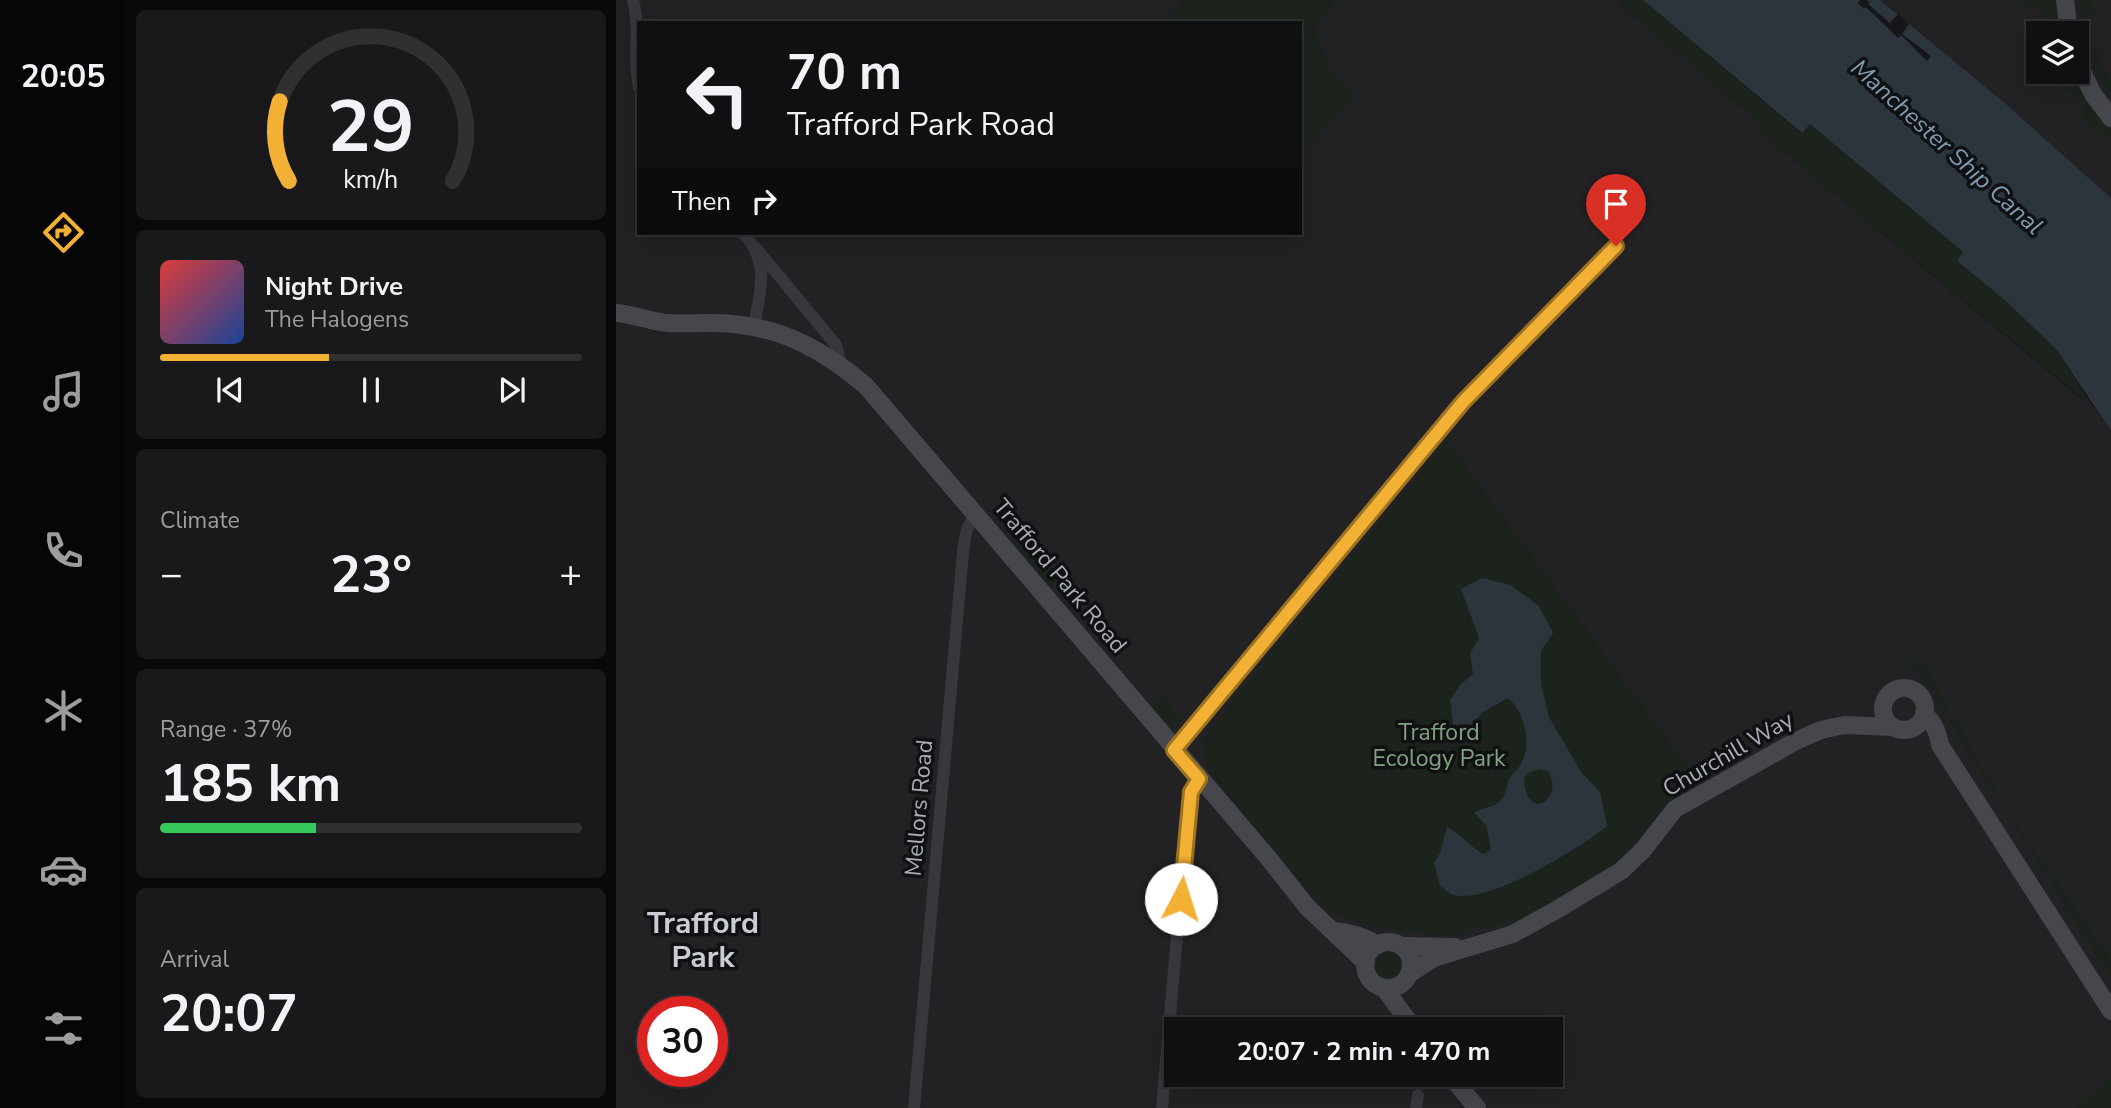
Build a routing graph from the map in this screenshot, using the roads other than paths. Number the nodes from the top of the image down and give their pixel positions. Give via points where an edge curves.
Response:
1 (633, 0) edge
2 (2065, 0) edge
3 (637, 21) edge
4 (637, 21) edge
5 (2068, 21) edge
6 (637, 72) edge
7 (2088, 84) edge
8 (2111, 118) edge
9 (745, 235) edge
10 (1616, 246) dead end
11 (756, 248) junction
12 (616, 303) edge
13 (625, 314) edge
14 (754, 327) junction
15 (841, 365) junction
16 (977, 517) junction
17 (1883, 704) junction
18 (1924, 714) junction
19 (1853, 724) junction
20 (1901, 728) junction
21 (1940, 745) junction
22 (1174, 750) junction
23 (1199, 779) junction
24 (1334, 931) junction
25 (1378, 945) junction
26 (1401, 946) junction
27 (1462, 949) junction
28 (1366, 963) junction
29 (1407, 978) junction
30 (1384, 988) junction
31 (2111, 1011) edge
32 (1406, 1017) edge
33 (1408, 1017) edge
34 (1460, 1087) edge
35 (914, 1108) edge
36 (1162, 1108) edge
37 (1477, 1108) edge

1 - 3 street
2 - 5 street
4 - 6 street
7 - 8 street
9 - 11 street, Trafford Park Road
10 - 22 street via 1463,402
11 - 14 street via 761,287
11 - 15 street, Trafford Park Road via 836,345
12 - 13 street
13 - 14 street via 666,323
14 - 15 street via 804,342
15 - 16 street, Trafford Park Road via 866,386
16 - 22 street, Trafford Park Road
16 - 35 street, Mellors Road via 965,537
17 - 18 street via 1897,688 1909,688 1923,701
17 - 19 street, Churchill Way
17 - 20 street via 1884,717
18 - 20 street via 1921,720
18 - 21 street via 1938,733
19 - 20 street, Churchill Way
19 - 27 street, Churchill Way via 1821,730 1694,797 1675,809 1621,871 1513,934
20 - 21 street
21 - 31 street
22 - 23 street, Trafford Park Road
23 - 24 street, Trafford Park Road via 1307,907
23 - 36 street via 1191,792
24 - 25 street, Trafford Park Road
24 - 28 street, Trafford Park Road
25 - 26 street
25 - 28 street
26 - 27 street, Churchill Way
26 - 29 street via 1410,959
27 - 29 street, Churchill Way via 1434,958
28 - 30 street via 1372,981
29 - 30 street
29 - 33 street
30 - 32 street
34 - 37 street

